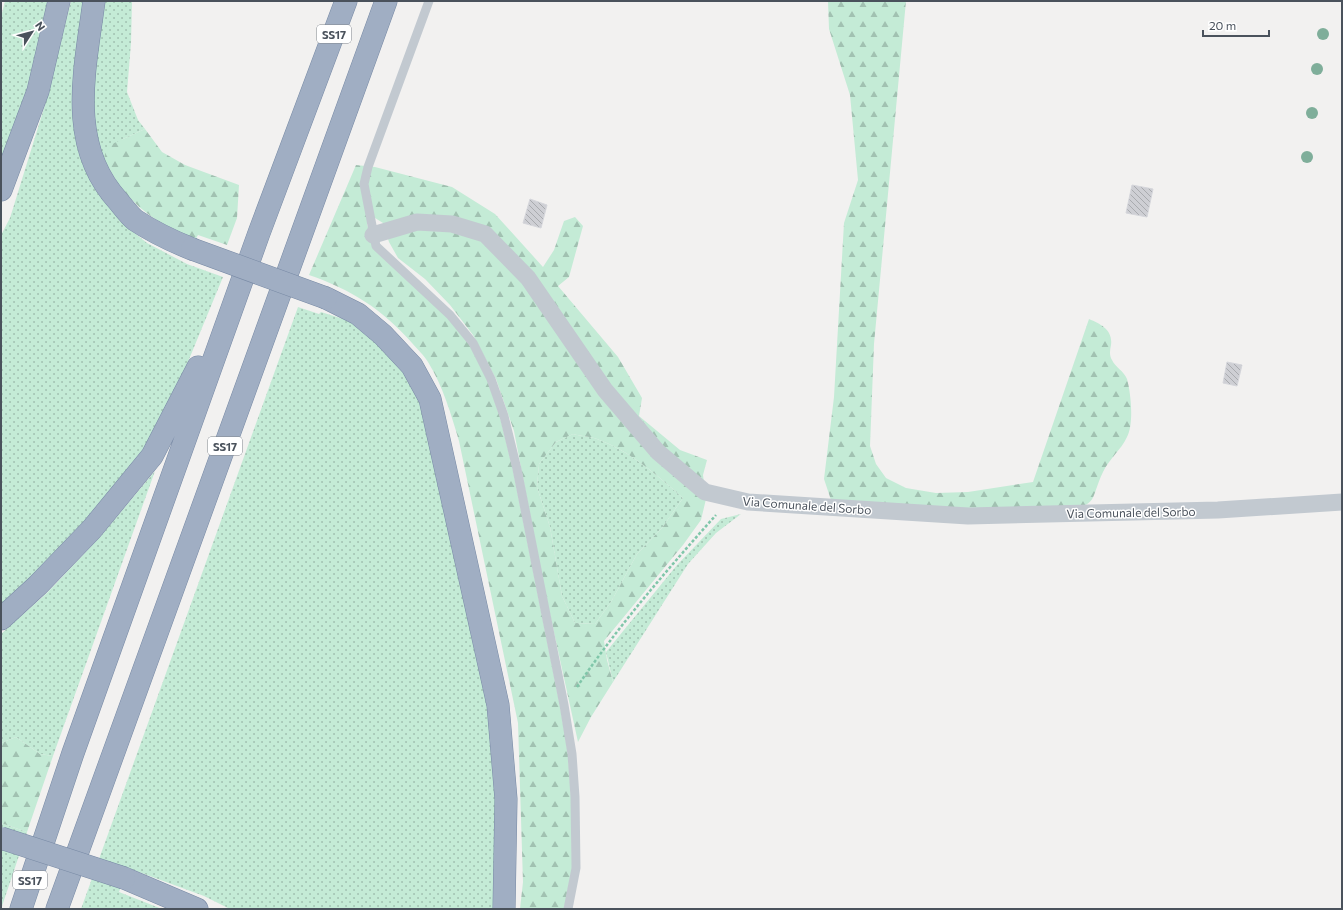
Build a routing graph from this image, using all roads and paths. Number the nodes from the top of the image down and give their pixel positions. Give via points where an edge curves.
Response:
1 (59, 1) edge
2 (94, 1) edge
3 (346, 1) edge
4 (386, 1) edge
5 (429, 1) edge
6 (1, 190) edge
7 (259, 233) junction
8 (373, 235) junction
9 (735, 499) junction
10 (1342, 502) edge
11 (1, 618) edge
12 (564, 705) junction
13 (1, 838) edge
14 (21, 909) edge
15 (56, 909) edge
16 (197, 909) edge
17 (504, 909) edge
18 (568, 909) edge

1 - 6 highway via 38,91
2 - 17 highway, bridge via 83,81 83,123 92,162 110,193 134,219 164,237 326,298 358,314 383,335 412,366 430,399 498,705 506,799
3 - 7 highway, SS17
4 - 15 highway, SS17
5 - 8 lane via 368,167 364,184
7 - 11 highway via 188,390 152,456 92,529 38,585
7 - 14 highway, SS17 via 76,746
8 - 9 street, Via Comunale del Sorbo via 417,222 452,224 485,234 528,278 605,390 658,452 705,492
8 - 12 lane via 376,246 450,315 473,343 491,379 504,416 517,469
9 - 10 street, Via Comunale del Sorbo via 748,502 968,516 1218,510
9 - 12 path via 720,511 670,566 595,660
12 - 18 lane via 572,754 575,797 576,868
13 - 16 highway, bridge via 124,878

